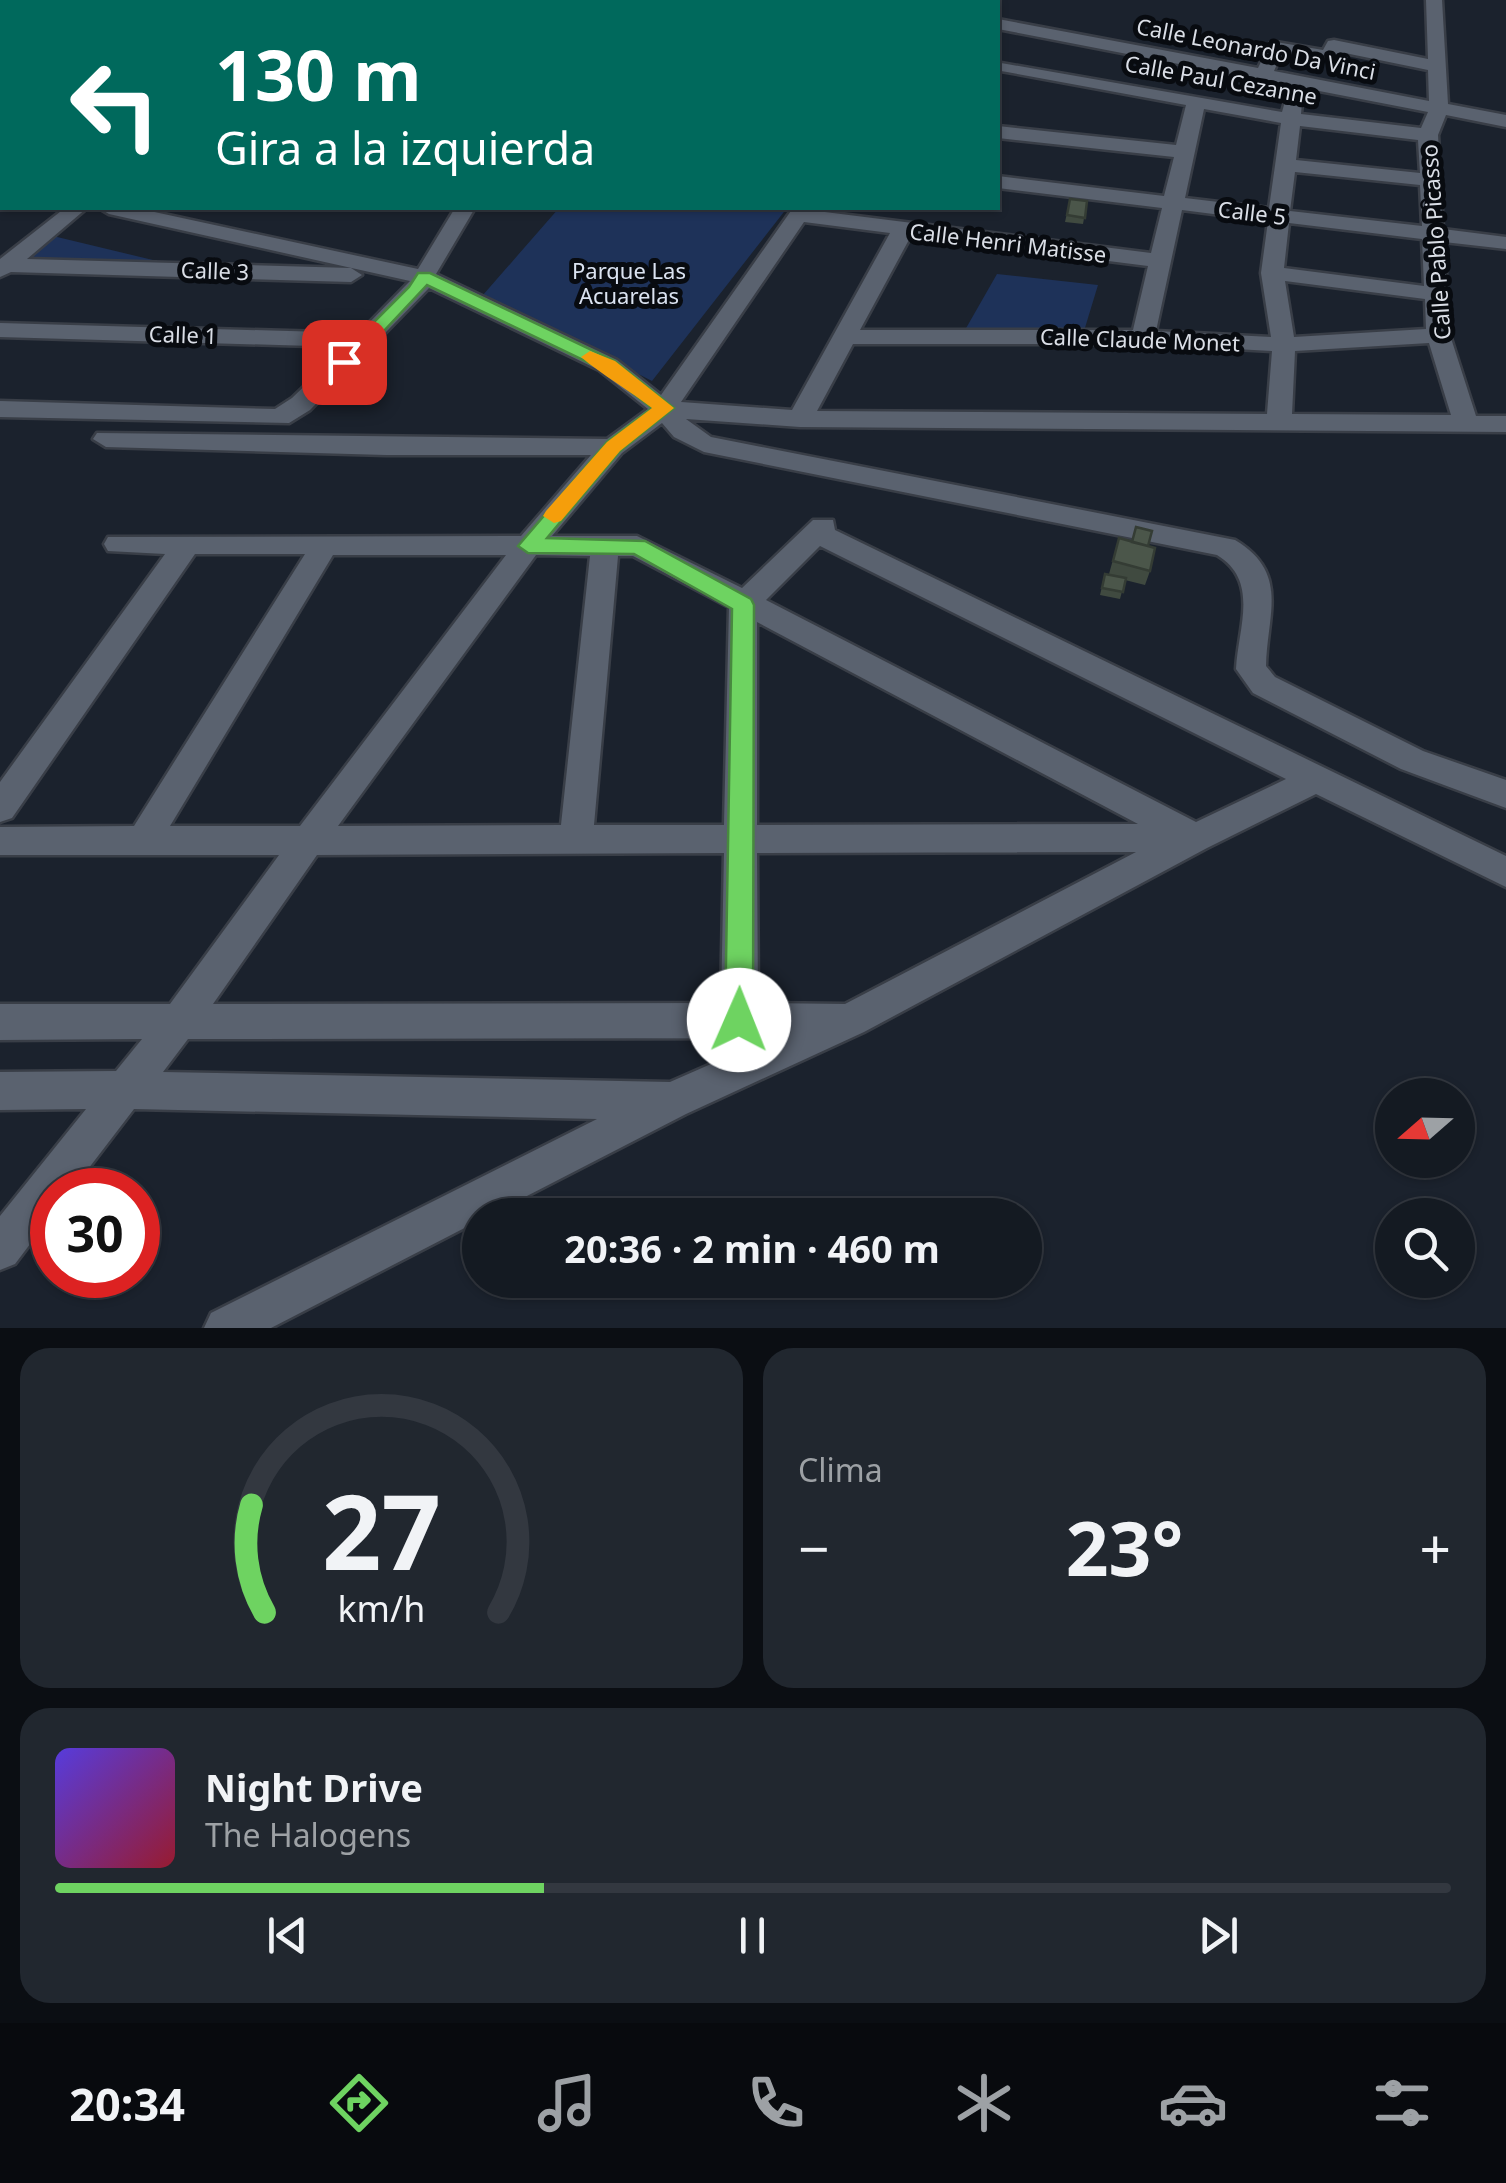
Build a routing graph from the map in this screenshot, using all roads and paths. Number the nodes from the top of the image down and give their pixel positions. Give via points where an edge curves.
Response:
1 (1434, 0) edge
2 (1000, 28) edge
3 (1014, 55) edge
4 (1438, 67) junction
5 (1264, 72) junction
6 (1296, 78) junction
7 (1196, 102) junction
8 (1439, 109) junction
9 (1290, 119) junction
10 (1506, 120) edge
11 (1000, 132) edge
12 (1428, 135) junction
13 (1185, 152) junction
14 (1285, 165) junction
15 (1431, 180) junction
16 (1000, 182) edge
17 (1173, 203) junction
18 (74, 210) edge
19 (132, 210) edge
20 (464, 210) edge
21 (800, 211) edge
22 (178, 214) edge
23 (1279, 216) junction
24 (903, 230) junction
25 (1433, 234) junction
26 (1506, 242) edge
27 (312, 252) junction
28 (1160, 261) junction
29 (3, 268) edge
30 (296, 273) junction
31 (1272, 274) junction
32 (424, 277) junction
33 (1436, 294) junction
34 (0, 330) edge
35 (1438, 335) junction
36 (842, 337) junction
37 (1142, 337) junction
38 (366, 340) junction
39 (1284, 345) junction
40 (664, 408) junction
41 (0, 409) edge
42 (800, 419) junction
43 (1279, 422) junction
44 (1466, 423) junction
45 (1506, 424) edge
46 (106, 439) dead end
47 (614, 447) junction
48 (118, 544) dead end
49 (187, 544) junction
50 (326, 545) junction
51 (528, 546) junction
52 (605, 546) junction
53 (743, 605) junction
54 (1318, 778) junction
55 (1506, 794) edge
56 (0, 808) edge
57 (741, 837) junction
58 (310, 838) junction
59 (576, 838) junction
60 (1195, 838) junction
61 (144, 840) junction
62 (0, 841) edge
63 (1506, 872) edge
64 (739, 1020) junction
65 (851, 1020) junction
66 (0, 1022) edge
67 (179, 1022) junction
68 (122, 1090) junction
69 (0, 1092) edge
70 (672, 1102) junction
71 (0, 1250) edge
72 (226, 1328) edge

1 - 4 street, Calle Pablo Picasso
2 - 3 street, Calle Leonardo Da Vinci
3 - 5 street, Calle Leonardo Da Vinci
3 - 7 street, Calle Paul Cezanne
4 - 5 street via 1334,44 1330,56 1276,47
4 - 8 street, Calle Pablo Picasso
5 - 6 street, Calle Leonardo Da Vinci
6 - 8 street, Calle Leonardo Da Vinci
6 - 9 street
7 - 9 street, Calle Paul Cezanne
7 - 13 street
8 - 10 street, Calle Leonardo Da Vinci
8 - 12 street, Calle Pablo Picasso
9 - 12 street, Calle Paul Cezanne
9 - 14 street
11 - 13 street
12 - 15 street, Calle Pablo Picasso
13 - 17 street
14 - 15 street
14 - 23 street
15 - 25 street, Calle Pablo Picasso
16 - 17 street, Calle 5
17 - 23 street, Calle 5
17 - 28 street
18 - 29 street
19 - 22 street
20 - 32 street
21 - 24 street, Calle Henri Matisse
21 - 40 street
22 - 27 street
23 - 25 street, Calle 5
23 - 31 street
24 - 28 street, Calle Henri Matisse
24 - 36 street
25 - 26 street, Calle 5
25 - 33 street, Calle Pablo Picasso
27 - 30 street
27 - 32 street
28 - 37 street
29 - 30 street, Calle 3
30 - 32 street, Calle 3
31 - 33 street
31 - 39 street
32 - 38 street
32 - 40 street via 608,365
33 - 35 street, Calle Pablo Picasso
34 - 38 street, Calle 1
35 - 39 street, Calle Claude Monet
35 - 44 street, Calle Pablo Picasso
36 - 37 street, Calle Claude Monet
36 - 42 street
37 - 39 street, Calle Claude Monet
38 - 41 street via 280,416
39 - 43 street
40 - 42 street
40 - 47 street
40 - 55 street via 704,444 1235,551 1258,576 1251,669 1264,686 1412,760
42 - 43 street
43 - 44 street
44 - 45 street
46 - 47 street
47 - 51 street
48 - 49 street
49 - 50 street
49 - 56 street
50 - 51 street
50 - 61 street
51 - 52 street
51 - 58 street
52 - 53 street via 637,546
52 - 59 street
53 - 54 street via 820,530
53 - 57 street
53 - 60 street
54 - 60 street
54 - 63 street
57 - 59 street
57 - 60 street
57 - 64 street
58 - 59 street
58 - 61 street
58 - 67 street
60 - 65 street
61 - 62 street
64 - 65 street
64 - 67 street
65 - 70 street
66 - 67 street
67 - 68 street
68 - 69 street
68 - 70 street
68 - 71 street
70 - 72 street

